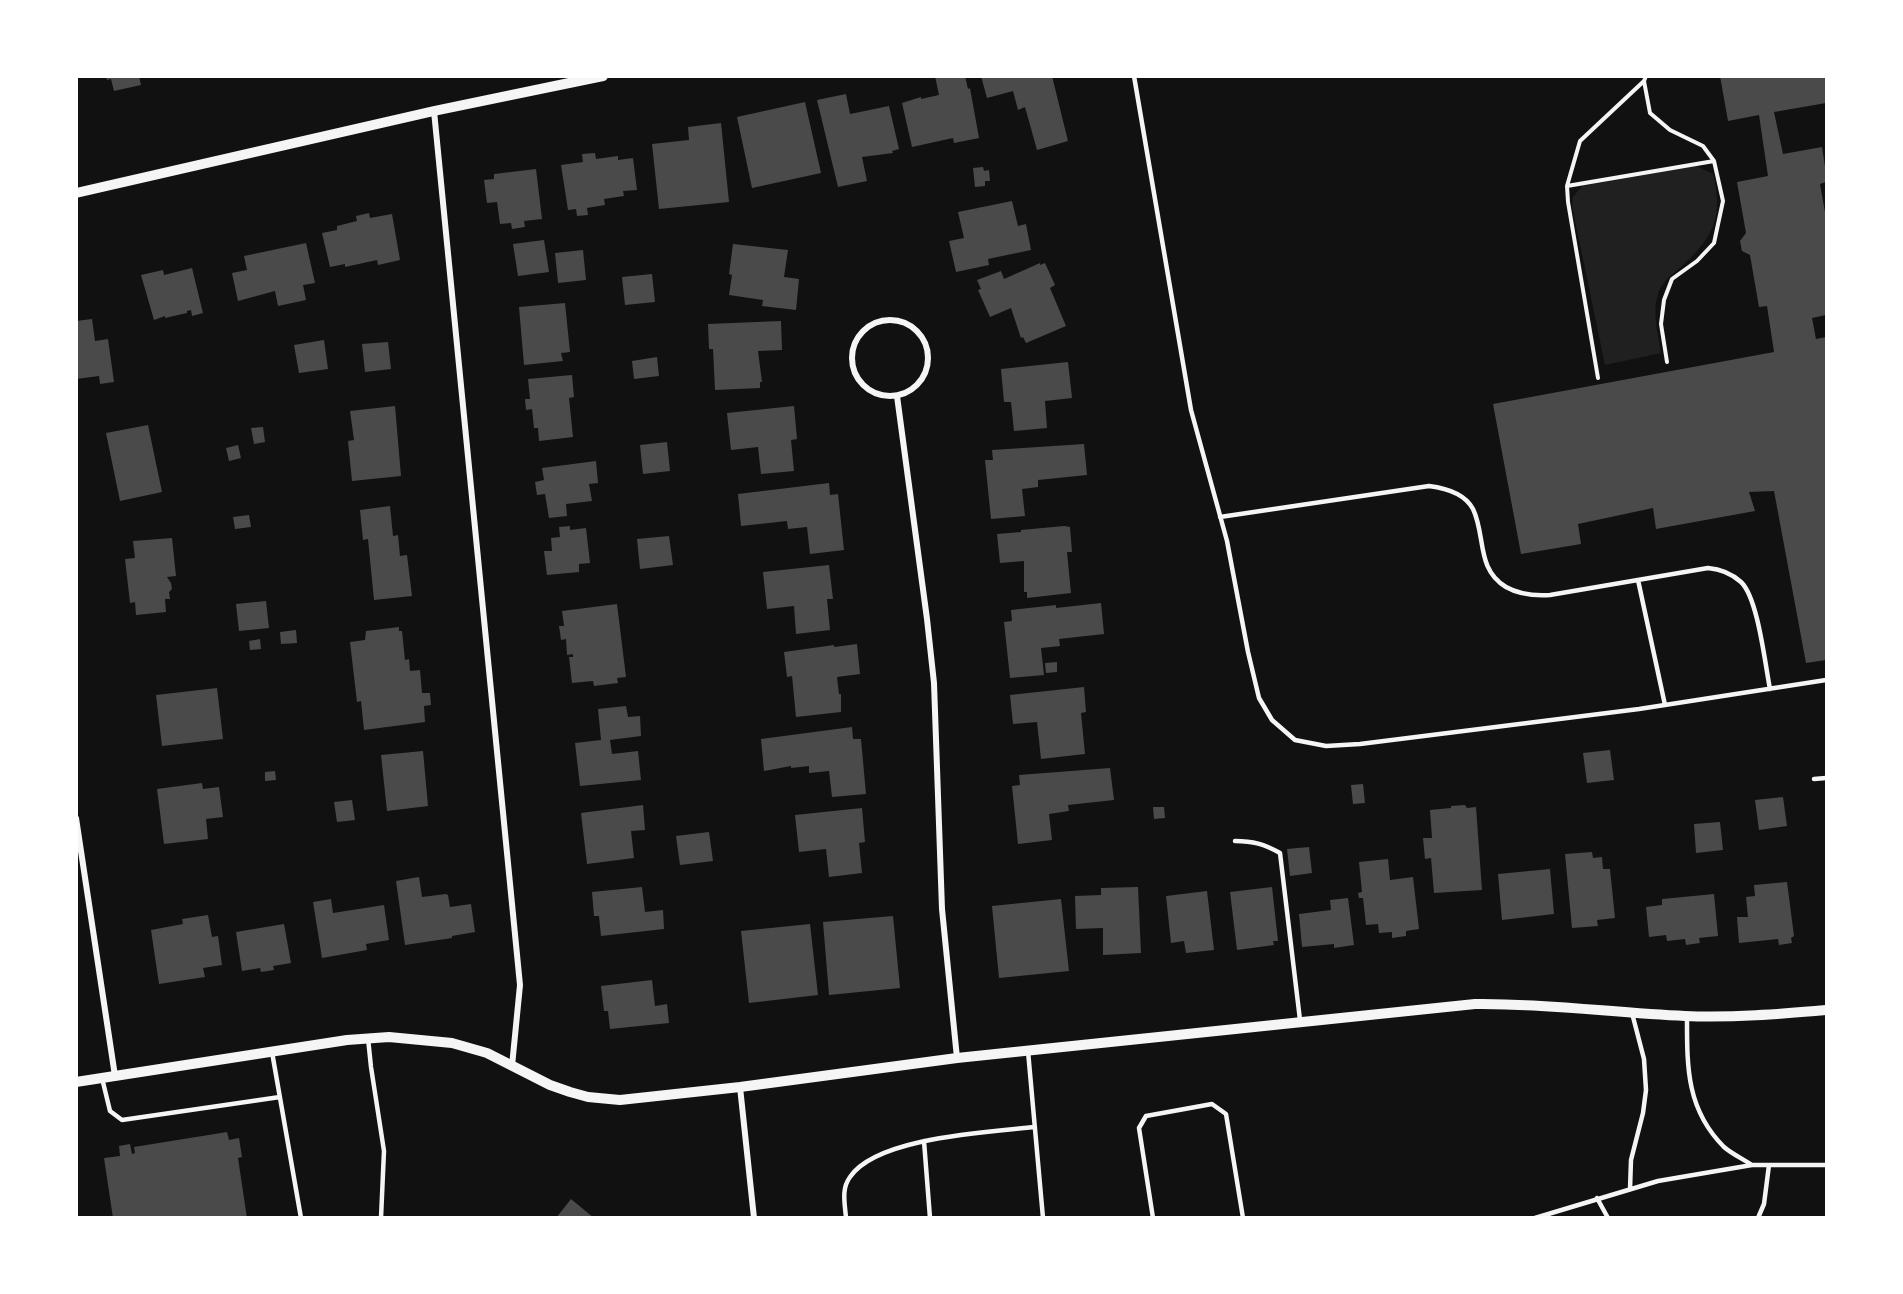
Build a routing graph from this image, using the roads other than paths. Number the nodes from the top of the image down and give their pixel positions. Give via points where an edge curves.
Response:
1 (603, 76) edge
2 (1134, 76) edge
3 (434, 111) junction
4 (76, 193) edge
5 (897, 396) junction
6 (1220, 517) junction
7 (1638, 580) junction
8 (1827, 680) edge
9 (1770, 689) junction
10 (1665, 705) junction
11 (1827, 778) edge
12 (1814, 779) dead end
13 (76, 818) edge
14 (1235, 841) dead end
15 (1827, 1010) edge
16 (1632, 1013) junction
17 (1687, 1016) junction
18 (1301, 1021) junction
19 (368, 1038) junction
20 (1028, 1051) junction
21 (272, 1052) junction
22 (957, 1058) junction
23 (512, 1067) junction
24 (115, 1076) junction
25 (102, 1078) junction
26 (76, 1082) edge
27 (740, 1087) junction
28 (280, 1097) junction
29 (1035, 1126) junction
30 (924, 1141) junction
31 (1752, 1165) junction
32 (1769, 1165) junction
33 (1827, 1165) edge
34 (1630, 1189) junction
35 (1597, 1198) junction
36 (301, 1218) edge
37 (381, 1218) edge
38 (754, 1218) edge
39 (846, 1218) edge
40 (930, 1218) edge
41 (1043, 1218) edge
42 (1153, 1218) edge
43 (1243, 1218) edge
44 (1535, 1218) edge
45 (1608, 1218) edge
46 (1758, 1218) edge

1 - 3 street
2 - 6 lane via 1191,410
3 - 4 street
3 - 23 street via 520,985
5 - 5 street via 912,390 921,380 928,361 927,347 911,327 885,320 861,333 854,344 852,362 859,381 868,390
5 - 22 street via 934,683 942,909
6 - 7 lane via 1430,486 1445,488 1472,508 1486,563 1495,580 1515,592 1536,596
6 - 10 lane via 1259,698 1272,720 1295,740 1326,746 1360,744
7 - 9 lane via 1708,568 1722,569 1742,582 1752,600
7 - 10 lane
8 - 9 lane
9 - 10 lane
11 - 12 lane
13 - 24 street
14 - 18 lane via 1254,841 1280,854
15 - 17 street
16 - 17 street
16 - 18 street via 1523,1003 1474,1004
16 - 34 lane via 1644,1059 1646,1090 1631,1160
17 - 31 lane via 1689,1084 1695,1103 1725,1147
18 - 20 street
19 - 21 street
19 - 23 street via 452,1043 487,1053
19 - 37 lane via 384,1151
20 - 22 street
20 - 29 lane
21 - 24 street
21 - 28 lane
22 - 27 street
23 - 27 street via 570,1092 620,1100
24 - 25 street
25 - 26 street
25 - 28 lane via 110,1111 122,1120
27 - 38 street
28 - 36 lane
29 - 30 lane
29 - 41 lane
30 - 39 lane via 881,1153 862,1164 849,1177 844,1192
30 - 40 lane
31 - 32 lane
31 - 34 lane
32 - 33 lane
32 - 46 lane via 1764,1204
34 - 35 lane
35 - 44 lane
35 - 45 lane
42 - 43 lane via 1139,1128 1146,1116 1212,1104 1226,1114

